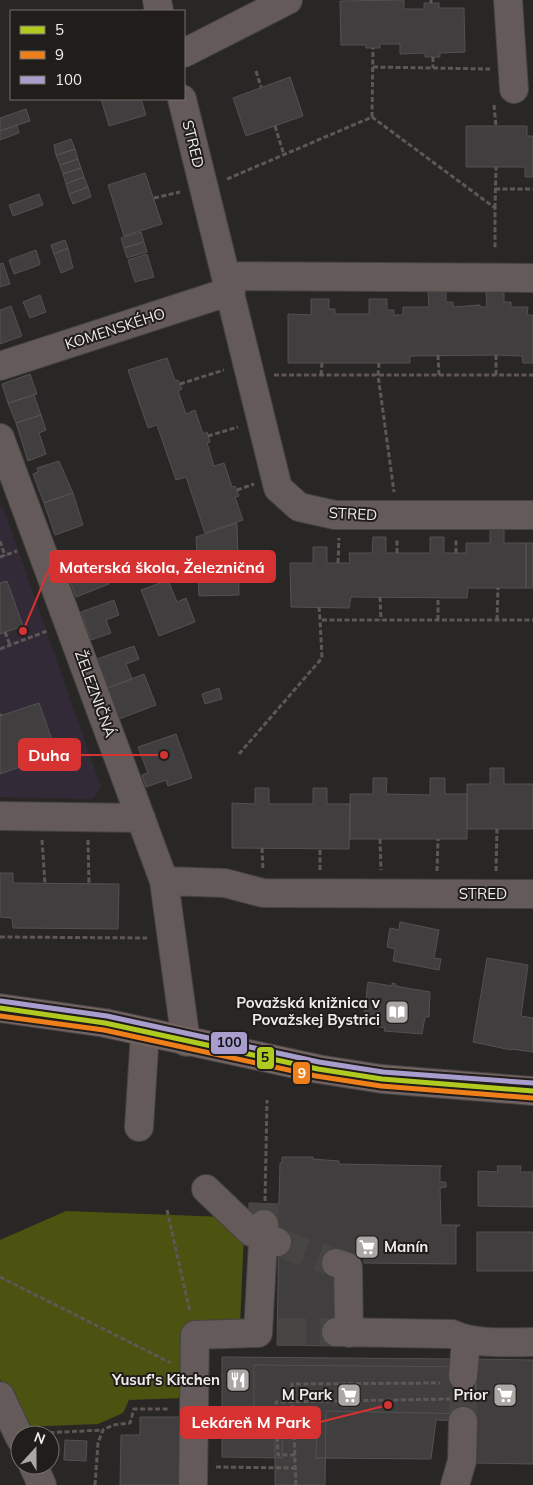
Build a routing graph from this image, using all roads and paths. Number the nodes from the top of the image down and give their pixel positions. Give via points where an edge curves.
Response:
1 (288, 0) edge
2 (508, 0) edge
3 (373, 48) dead end
4 (185, 52) edge
5 (433, 57) dead end
6 (373, 66) junction
7 (433, 68) junction
8 (492, 69) dead end
9 (256, 71) dead end
10 (261, 87) dead end
11 (504, 94) joint
12 (182, 100) edge
13 (372, 117) junction
14 (275, 126) dead end
15 (496, 126) dead end
16 (284, 154) junction
17 (496, 167) dead end
18 (204, 186) junction
19 (495, 189) junction
20 (533, 189) edge
21 (154, 198) dead end
22 (495, 208) junction
23 (496, 249) dead end
24 (533, 278) edge
25 (229, 284) junction
26 (496, 355) dead end
27 (438, 356) dead end
28 (322, 363) dead end
29 (379, 363) dead end
30 (0, 366) edge
31 (250, 368) junction
32 (321, 375) junction
33 (378, 375) junction
34 (439, 375) junction
35 (496, 375) junction
36 (533, 376) edge
37 (180, 384) dead end
38 (262, 419) junction
39 (208, 436) dead end
40 (0, 438) edge
41 (397, 515) junction
42 (533, 515) edge
43 (0, 540) edge
44 (22, 549) dead end
45 (5, 556) junction
46 (0, 558) edge
47 (498, 588) dead end
48 (380, 597) dead end
49 (438, 598) dead end
50 (319, 607) dead end
51 (320, 620) junction
52 (380, 620) junction
53 (438, 620) junction
54 (497, 620) junction
55 (533, 620) edge
56 (50, 630) dead end
57 (5, 632) dead end
58 (10, 645) junction
59 (0, 650) edge
60 (239, 754) dead end
61 (0, 816) edge
62 (41, 816) junction
63 (87, 817) junction
64 (141, 818) junction
65 (497, 829) dead end
66 (380, 839) dead end
67 (438, 839) dead end
68 (164, 881) junction
69 (44, 884) dead end
70 (89, 884) dead end
71 (382, 893) junction
72 (437, 894) junction
73 (496, 894) junction
74 (533, 894) edge
75 (0, 936) edge
76 (152, 938) dead end
77 (0, 1008) edge
78 (145, 1032) junction
79 (186, 1042) junction
80 (533, 1091) edge
81 (267, 1100) dead end
82 (139, 1127) dead end
83 (206, 1189) dead end
84 (167, 1210) dead end
85 (268, 1227) junction
86 (336, 1263) tunnel mouth
87 (0, 1277) edge
88 (195, 1335) junction
89 (466, 1340) junction
90 (533, 1342) edge
91 (194, 1374) junction
92 (456, 1395) junction
93 (0, 1396) edge
94 (294, 1401) junction
95 (195, 1409) junction
96 (14, 1425) edge
97 (103, 1430) junction
98 (60, 1433) edge
99 (295, 1455) junction
100 (295, 1468) junction
101 (194, 1476) edge
102 (96, 1485) edge
103 (296, 1485) edge
104 (456, 1485) edge

1 - 4 street
2 - 11 street
3 - 6 path
5 - 7 path
6 - 7 path
6 - 13 path
7 - 8 path
9 - 10 path
11 - 15 path
12 - 18 street, STRED
13 - 16 path
13 - 22 path
14 - 16 path
16 - 18 path via 214,185
17 - 19 path
18 - 21 path
18 - 25 street, STRED
19 - 20 path
19 - 22 path
22 - 23 path
24 - 25 street
25 - 30 street, KOMENSKÉHO
25 - 31 street, STRED
26 - 35 path
27 - 34 path
28 - 32 path
29 - 33 path
31 - 32 path
31 - 37 path
31 - 38 street, STRED
32 - 33 path
33 - 34 path
33 - 41 path
34 - 35 path
35 - 36 path
38 - 39 path
38 - 41 street, STRED via 278,488 299,507 334,515
40 - 64 street, ŽELEZNIČNÁ
41 - 42 street, STRED
43 - 45 path
44 - 45 path
45 - 46 path
47 - 54 path
48 - 52 path
49 - 53 path
50 - 51 path
51 - 52 path
51 - 60 path via 322,658
52 - 53 path
53 - 54 path
54 - 55 path
56 - 58 path
57 - 58 path
58 - 59 path
61 - 62 street
62 - 63 street
62 - 69 path
63 - 64 street
63 - 70 path
64 - 68 street, ŽELEZNIČNÁ
65 - 73 path
66 - 71 path
67 - 72 path
68 - 71 street, STRED via 225,883 263,893
68 - 79 street, ŽELEZNIČNÁ
71 - 72 street, STRED
72 - 73 street, STRED
73 - 74 street, STRED
75 - 76 path
77 - 78 main road via 59,1015
78 - 79 main road
78 - 82 street
79 - 80 main road via 382,1079
81 - 85 path
83 - 85 street via 251,1232
84 - 88 path
85 - 88 street via 268,1332
86 - 89 street via 348,1267 342,1332 452,1334
87 - 91 path
88 - 91 street
89 - 90 street
89 - 92 street
91 - 95 street
92 - 94 path
92 - 94 path via 292,1384
92 - 104 street via 462,1461
93 - 96 street
94 - 99 path
94 - 99 path via 276,1402 278,1455
95 - 97 path via 134,1409 130,1423
95 - 101 street
97 - 98 path
97 - 102 path via 98,1443
99 - 100 path
100 - 101 path
100 - 103 path

